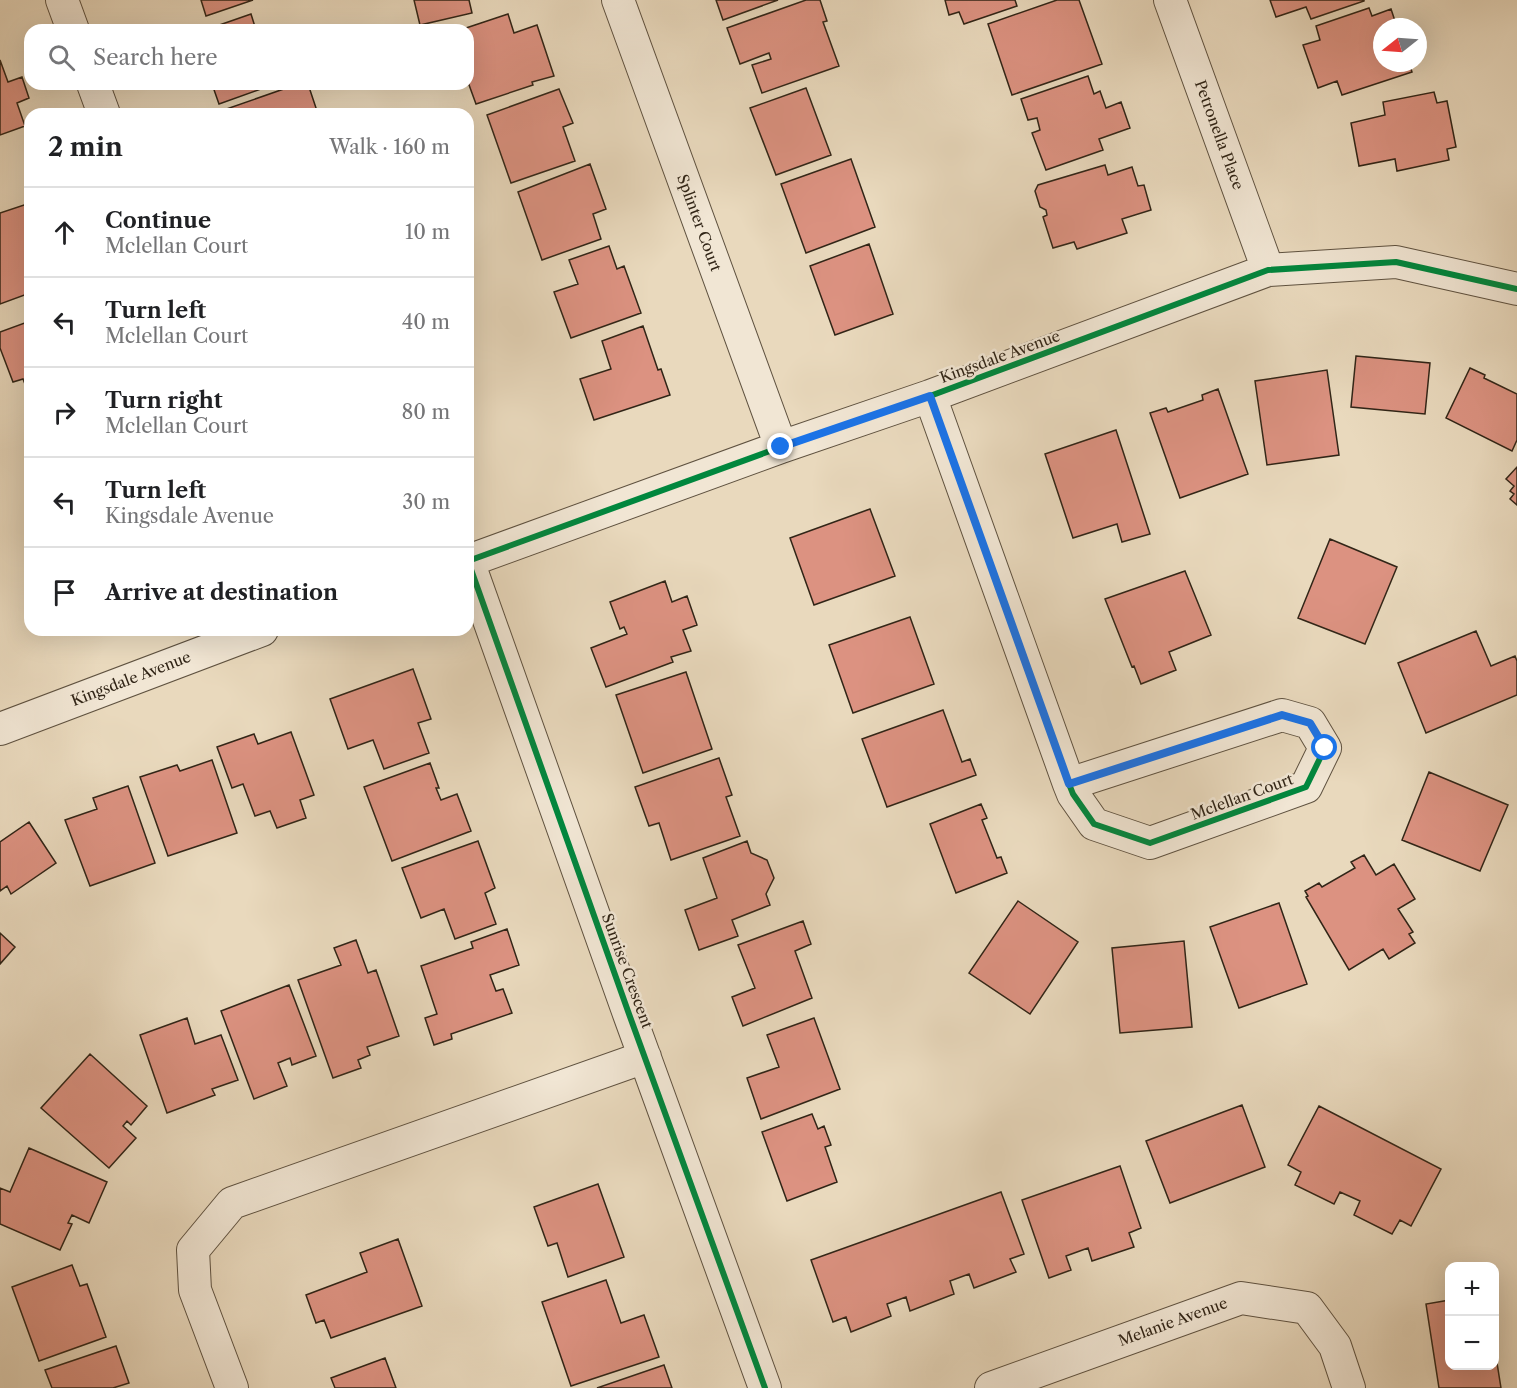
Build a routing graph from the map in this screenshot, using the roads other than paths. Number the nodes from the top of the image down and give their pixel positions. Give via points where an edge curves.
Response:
1 (62, 0) edge
2 (618, 0) edge
3 (1170, 0) edge
4 (71, 24) edge
5 (95, 90) edge
6 (102, 108) edge
7 (1268, 270) junction
8 (1517, 289) edge
9 (930, 396) junction
10 (781, 447) junction
11 (474, 559) edge
12 (474, 578) edge
13 (246, 636) edge
14 (0, 729) edge
15 (1069, 784) junction
16 (645, 1057) junction
17 (232, 1388) edge
18 (765, 1388) edge
19 (991, 1388) edge
20 (1349, 1388) edge

1 - 4 street
2 - 10 street, Splinter Court
3 - 7 street, Petronella Place
5 - 6 street
7 - 8 street, Kingsdale Avenue via 1396,262
7 - 9 street, Kingsdale Avenue
9 - 10 street, Kingsdale Avenue
9 - 15 street, Mclellan Court
10 - 11 street, Kingsdale Avenue
12 - 16 street, Sunrise Crescent
13 - 14 street, Kingsdale Avenue
15 - 15 street, Mclellan Court via 1094,824 1150,843 1306,787 1325,748 1310,723 1282,715
16 - 17 street via 232,1203 193,1250 195,1290
16 - 18 street, Sunrise Crescent
19 - 20 street, Melanie Avenue via 1241,1298 1306,1308 1335,1346

